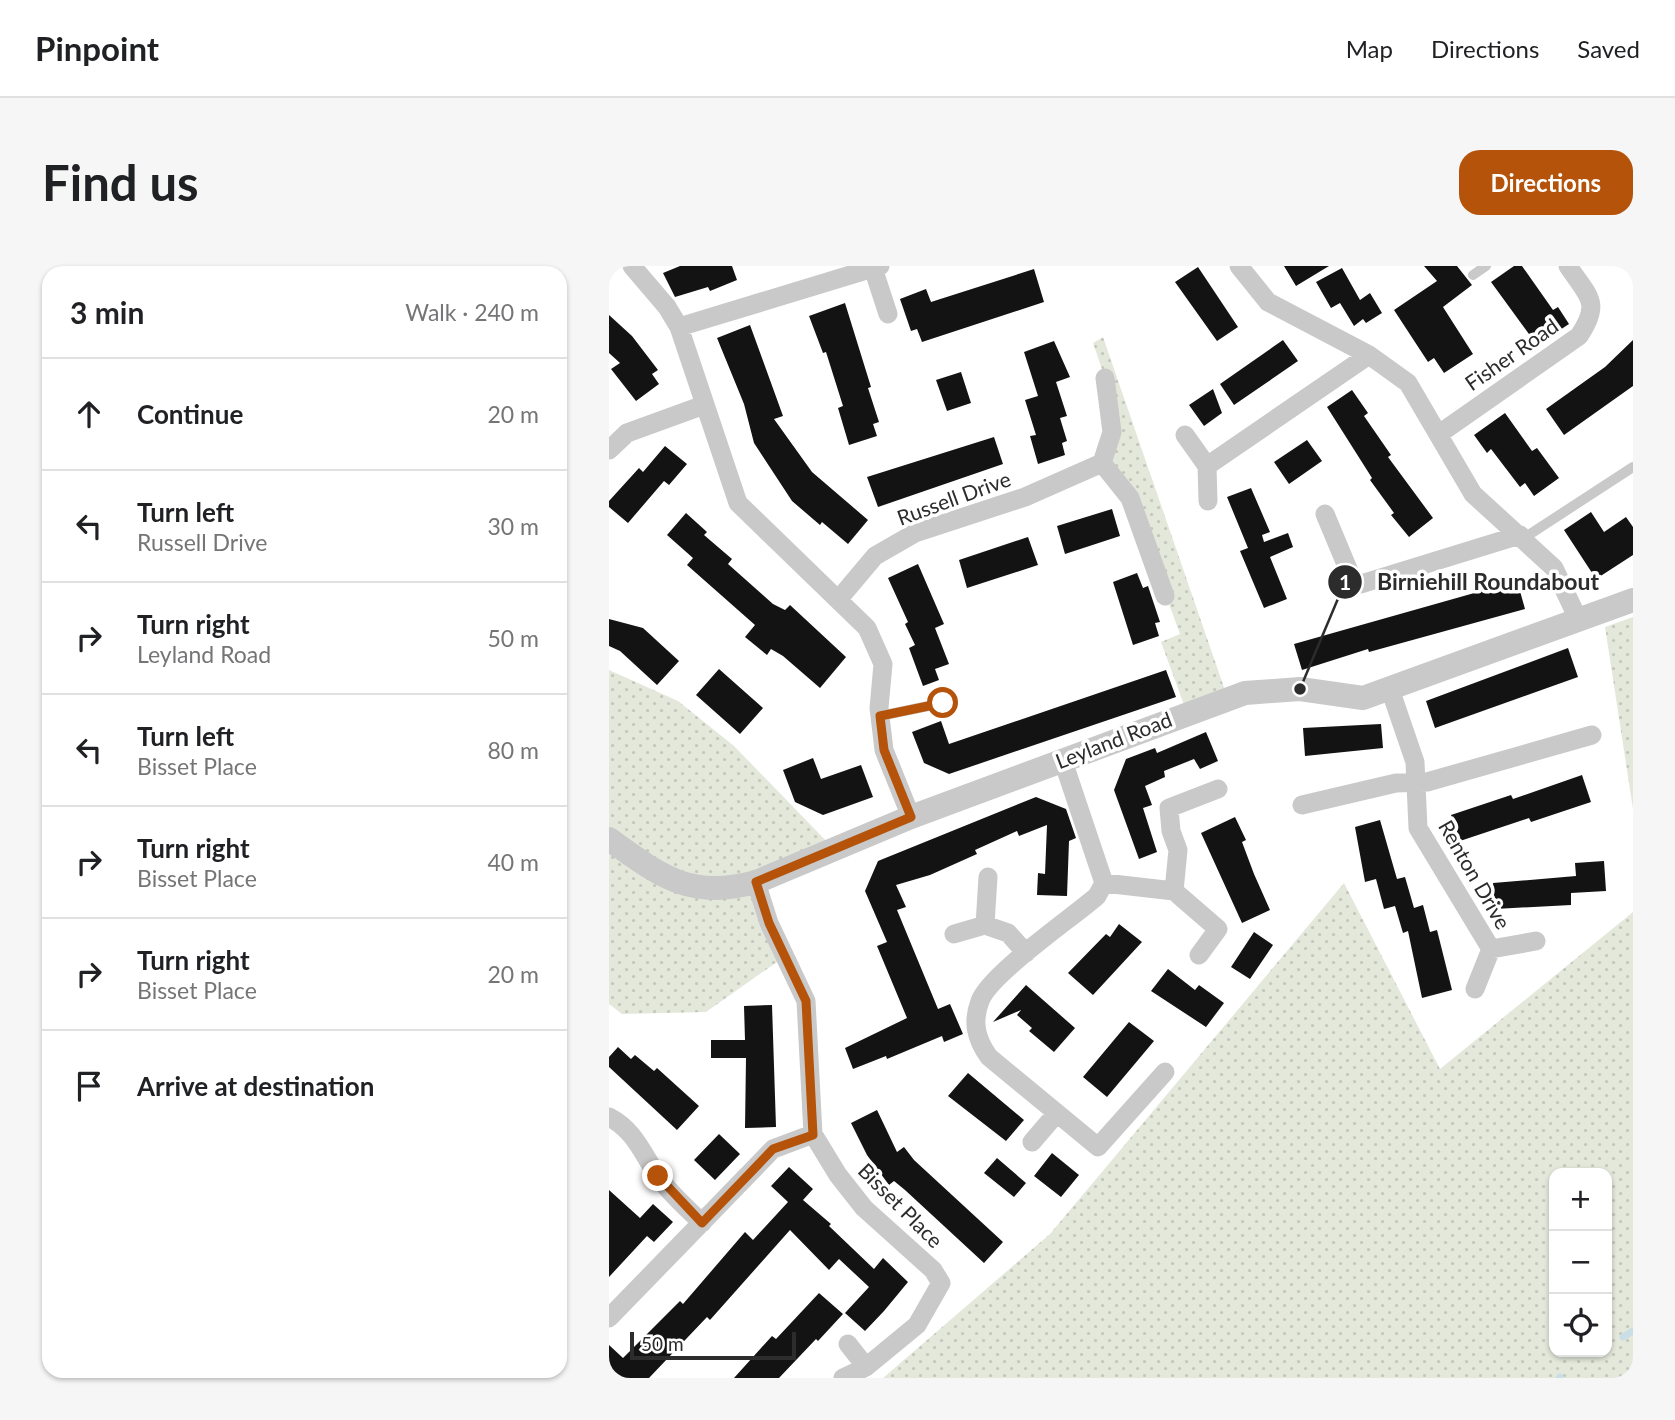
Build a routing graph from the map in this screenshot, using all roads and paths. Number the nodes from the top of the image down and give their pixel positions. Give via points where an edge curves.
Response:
1 (632, 266) edge
2 (1239, 266) edge
3 (1486, 266) edge
4 (1568, 266) edge
5 (877, 267) edge
6 (1473, 275) dead end
7 (888, 314) dead end
8 (679, 327) junction
9 (1369, 355) junction
10 (1105, 378) dead end
11 (704, 405) junction
12 (1439, 434) junction
13 (1185, 435) dead end
14 (609, 450) edge
15 (1102, 463) junction
16 (1207, 466) junction
17 (1633, 467) edge
18 (1209, 501) dead end
19 (1325, 514) dead end
20 (1522, 536) junction
21 (1165, 596) dead end
22 (838, 600) junction
23 (1633, 600) edge
24 (1578, 619) junction
25 (1390, 689) junction
26 (943, 703) dead end
27 (880, 716) junction
28 (1592, 735) dead end
29 (1063, 761) junction
30 (1417, 782) junction
31 (1218, 789) dead end
32 (1302, 805) dead end
33 (911, 817) junction
34 (609, 839) edge
35 (988, 877) dead end
36 (756, 882) junction
37 (1104, 883) junction
38 (1174, 891) junction
39 (985, 925) junction
40 (954, 934) dead end
41 (1537, 941) dead end
42 (1491, 949) junction
43 (1025, 953) junction
44 (1199, 956) dead end
45 (1475, 989) dead end
46 (1165, 1072) dead end
47 (1056, 1114) junction
48 (609, 1117) edge
49 (813, 1135) junction
50 (1032, 1142) dead end
51 (702, 1223) junction
52 (609, 1318) edge
53 (848, 1344) dead end
54 (866, 1367) junction
55 (843, 1378) edge

1 - 8 street
2 - 9 street via 1268,302
3 - 6 lane
4 - 12 street, Fisher Road via 1591,300 1592,317 1579,336
5 - 7 street
5 - 8 street
8 - 11 street
9 - 12 street via 1408,383
9 - 16 street
10 - 15 street via 1112,432
11 - 14 street via 627,433
11 - 22 street via 738,503
12 - 20 street via 1473,494
13 - 16 street
15 - 21 street via 1130,498
15 - 22 street, Russell Drive via 1025,497 915,533 875,556
16 - 18 street
17 - 20 lane
19 - 20 street via 1353,580 1361,584
20 - 24 street via 1554,568
22 - 27 street via 867,628 883,664 876,688
23 - 24 street, Leyland Road
24 - 25 street, Leyland Road
25 - 29 street, Leyland Road via 1363,698 1300,689 1245,693
25 - 30 street, Renton Drive via 1415,762
26 - 27 lane
27 - 33 street via 884,750
28 - 30 street
29 - 33 street, Leyland Road
29 - 37 street
30 - 32 street
30 - 42 street, Renton Drive via 1418,828
31 - 38 street via 1169,808 1178,850
33 - 36 street, Leyland Road
34 - 36 street, Leyland Road via 681,885 730,889
35 - 39 street
36 - 49 street, Bisset Place via 769,923 806,1001
37 - 38 street
37 - 43 street via 1097,896
38 - 44 street via 1218,929
39 - 40 street
39 - 43 street via 1008,933
41 - 42 street, Renton Drive
42 - 45 street, Renton Drive
43 - 47 street via 981,998 975,1028 989,1056
46 - 47 street via 1098,1147
47 - 50 street
48 - 51 street via 624,1125 658,1176
49 - 51 street via 773,1149
49 - 54 street, Bisset Place via 864,1208 933,1270 941,1283 917,1325
51 - 52 street
53 - 54 street
54 - 55 street, Bisset Place

